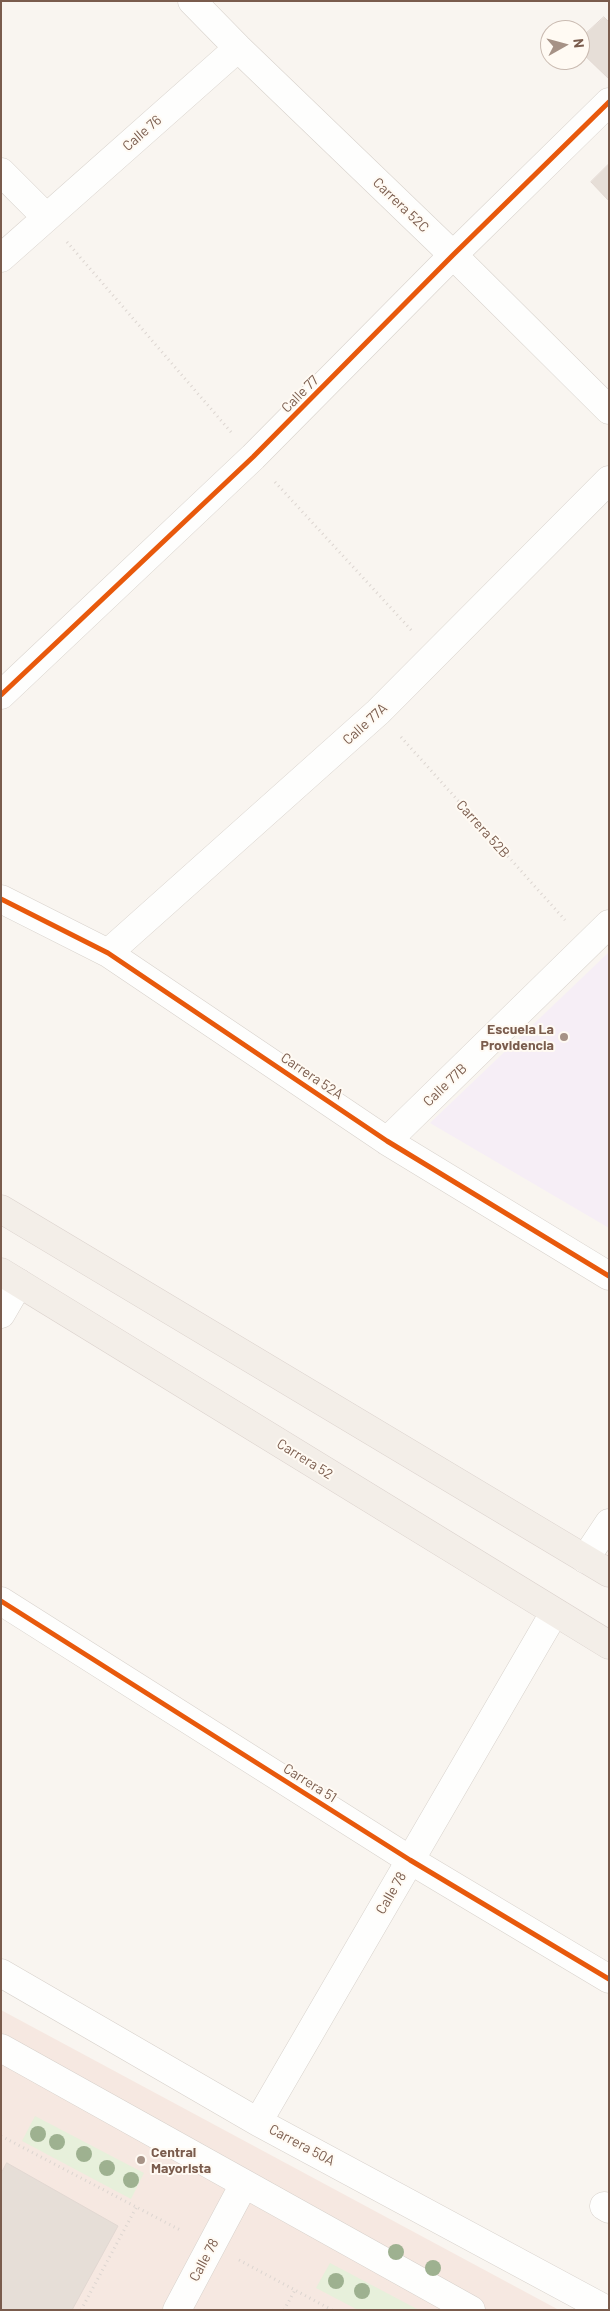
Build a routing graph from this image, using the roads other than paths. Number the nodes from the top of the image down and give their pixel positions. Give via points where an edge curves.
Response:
1 (192, 1) edge
2 (238, 48) junction
3 (609, 102) edge
4 (1, 172) edge
5 (46, 217) junction
6 (453, 255) junction
7 (1, 258) edge
8 (609, 410) edge
9 (609, 480) edge
10 (1, 696) edge
11 (1, 899) edge
12 (609, 924) edge
13 (108, 953) junction
14 (387, 1141) junction
15 (1, 1209) edge
16 (609, 1276) edge
17 (10, 1277) edge
18 (1, 1314) edge
19 (609, 1523) edge
20 (585, 1559) junction
21 (609, 1573) edge
22 (1, 1601) edge
23 (554, 1613) junction
24 (609, 1645) edge
25 (410, 1860) junction
26 (1, 1972) edge
27 (609, 1979) edge
28 (1, 2048) edge
29 (258, 2122) junction
30 (244, 2184) junction
31 (178, 2310) edge
32 (471, 2310) edge
33 (607, 2310) edge

1 - 2 street, Carrera 52C
2 - 5 street, Calle 76
2 - 6 street, Carrera 52C
3 - 6 street, Calle 77
4 - 5 street
5 - 7 street, Calle 76
6 - 8 street, Carrera 52C
6 - 10 street, Calle 77 via 253,458
9 - 13 street, Calle 77A via 378,712
11 - 13 street, Carrera 52A
12 - 14 street, Calle 77B
13 - 14 street, Carrera 52A
14 - 16 street, Carrera 52A
15 - 20 main road
17 - 18 street
17 - 23 main road, Carrera 52
19 - 20 street
20 - 21 main road
22 - 25 street, Carrera 51
23 - 24 main road, Carrera 52
23 - 25 street, Calle 78
25 - 27 street, Carrera 51
25 - 29 street, Calle 78
26 - 29 street, Carrera 50A
28 - 30 street
29 - 33 street, Carrera 50A
30 - 31 street, Calle 78
30 - 32 street

